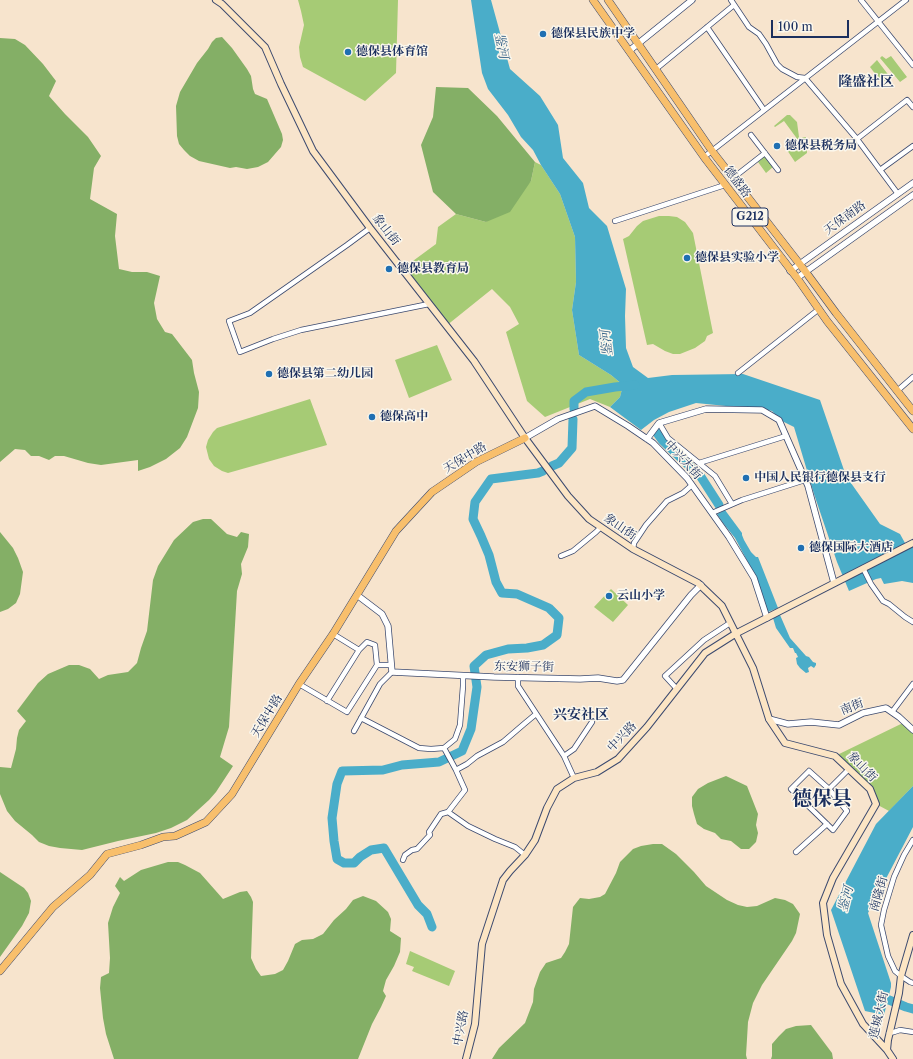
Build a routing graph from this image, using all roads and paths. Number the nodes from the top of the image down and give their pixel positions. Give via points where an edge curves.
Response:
1 (216, 0) edge
2 (594, 0) edge
3 (608, 0) edge
4 (692, 0) edge
5 (731, 0) edge
6 (861, 0) edge
7 (906, 0) edge
8 (734, 5) junction
9 (878, 22) junction
10 (707, 27) junction
11 (638, 43) junction
12 (629, 50) junction
13 (913, 65) edge
14 (656, 69) junction
15 (805, 78) junction
16 (913, 107) edge
17 (764, 110) junction
18 (751, 135) dead end
19 (857, 139) junction
20 (913, 146) edge
21 (712, 151) junction
22 (765, 153) junction
23 (704, 157) junction
24 (778, 170) dead end
25 (880, 170) junction
26 (733, 178) junction
27 (913, 183) edge
28 (725, 185) junction
29 (898, 194) junction
30 (913, 195) edge
31 (615, 221) dead end
32 (370, 228) junction
33 (799, 264) junction
34 (790, 271) junction
35 (805, 271) junction
36 (797, 278) junction
37 (429, 304) junction
38 (819, 310) junction
39 (738, 373) dead end
40 (913, 378) edge
41 (897, 390) junction
42 (913, 410) edge
43 (659, 423) junction
44 (913, 429) edge
45 (786, 436) junction
46 (525, 438) junction
47 (647, 439) junction
48 (699, 463) junction
49 (805, 480) junction
50 (692, 485) junction
51 (732, 504) junction
52 (712, 513) junction
53 (601, 527) junction
54 (911, 544) edge
55 (633, 549) junction
56 (560, 556) dead end
57 (863, 568) junction
58 (834, 583) junction
59 (701, 585) junction
60 (357, 595) junction
61 (767, 618) junction
62 (913, 622) edge
63 (730, 623) junction
64 (333, 634) junction
65 (735, 634) junction
66 (359, 650) junction
67 (377, 664) junction
68 (391, 664) junction
69 (392, 672) junction
70 (463, 676) junction
71 (518, 677) junction
72 (299, 684) junction
73 (913, 684) edge
74 (676, 688) junction
75 (327, 701) junction
76 (892, 712) junction
77 (536, 714) junction
78 (361, 718) junction
79 (769, 719) junction
80 (592, 722) dead end
81 (913, 730) edge
82 (354, 731) dead end
83 (444, 748) junction
84 (564, 756) junction
85 (849, 769) junction
86 (456, 770) junction
87 (574, 778) junction
88 (829, 788) junction
89 (448, 812) junction
90 (827, 824) junction
91 (913, 840) edge
92 (796, 852) dead end
93 (525, 855) junction
94 (403, 860) dead end
95 (913, 935) edge
96 (0, 971) edge
97 (900, 976) junction
98 (913, 983) edge
99 (889, 1025) junction
100 (913, 1032) edge
101 (889, 1033) junction
102 (885, 1048) junction
103 (466, 1059) edge
104 (889, 1059) edge
105 (893, 1059) edge

1 - 32 main road, 象山街 via 265,47 313,151
2 - 12 main road, 德盛路 / G212
3 - 11 main road, G212
4 - 11 street
5 - 8 street
6 - 9 street
7 - 9 street
8 - 10 street
8 - 15 street via 749,27 759,34 777,64 797,77
9 - 13 street
9 - 15 street
10 - 14 street
10 - 17 street
11 - 12 street
11 - 14 main road, G212
12 - 23 main road, 德盛路 / G212
14 - 21 main road, G212
15 - 17 street
15 - 19 street
16 - 19 street via 907,100
17 - 21 street
18 - 22 street
19 - 25 street
20 - 25 street
21 - 23 street
21 - 26 main road, G212
22 - 24 street
22 - 26 street
23 - 28 main road, 德盛路 / G212
25 - 29 street
26 - 33 main road, G212
27 - 29 street, 天保南路
28 - 31 street
28 - 34 main road, 德盛路 / G212
29 - 33 street, 天保南路
30 - 35 street, 天保南路
32 - 37 main road, 象山街
32 - 37 street via 250,313 229,320 240,352 301,330
33 - 34 street, 天保南路
33 - 35 main road, G212
34 - 36 main road, 德盛路 / G212
35 - 36 street, 天保南路
35 - 41 main road, G212
36 - 38 main road, 德盛路 / G212
37 - 46 main road, 象山街 via 474,361
38 - 39 street
38 - 44 main road, 德盛路 / G212
40 - 41 street
41 - 42 main road, G212
43 - 45 street via 706,409 762,410 779,420
43 - 47 street
43 - 48 street via 668,438
45 - 48 street
45 - 49 street
46 - 47 street, 中兴大街 via 558,420 595,406
46 - 53 main road, 象山街 via 568,496 588,519
46 - 60 main road, 天保中路 via 476,462 432,492 396,531
47 - 50 street, 中兴大街 via 688,478
48 - 51 street via 715,476
49 - 51 street
49 - 58 street
50 - 52 street, 中兴大街
50 - 55 street via 668,501 642,531
51 - 52 street
52 - 61 street, 中兴大街 via 754,578
53 - 55 main road, 象山街
53 - 56 street via 573,551
54 - 57 main road, 中兴路
55 - 59 main road, 象山街
57 - 58 main road, 中兴路
57 - 62 street via 883,601
58 - 61 main road, 中兴路
59 - 63 main road, 象山街 via 722,606
59 - 71 street, 东安狮子街 via 623,680
60 - 64 main road, 天保中路
60 - 68 street via 382,614 388,626
61 - 65 main road, 中兴路
63 - 65 main road, 象山街
63 - 74 street via 704,640 665,676
64 - 66 street
64 - 72 main road, 天保中路
65 - 74 main road, 中兴路 via 705,653
65 - 79 main road, 象山街 via 753,668
66 - 67 street via 367,642 375,646
66 - 75 street
67 - 68 street
67 - 75 street via 347,712
68 - 69 street
69 - 70 street, 东安狮子街
69 - 78 street via 380,684
70 - 71 street, 东安狮子街
70 - 83 street via 460,725 455,739
71 - 77 street via 518,686
72 - 75 street
72 - 96 main road, 天保中路 via 232,794 206,822 175,836 163,837 107,854 90,875 53,907
73 - 76 street
74 - 87 main road, 中兴路 via 618,759 597,772
76 - 79 street, 南街 via 886,708 863,713 839,725 811,722 788,724
76 - 81 street
77 - 84 street
77 - 86 street via 503,742
78 - 82 street
78 - 83 street via 420,748
79 - 85 main road, 象山街 via 785,742 835,756
80 - 84 street via 574,749
83 - 86 street
84 - 87 street
85 - 88 street
85 - 102 main road, 象山街 via 870,789 876,804 833,878 823,904 826,935 841,984 863,1024
86 - 89 street via 465,790
87 - 93 main road, 中兴路 via 557,789 535,840
88 - 90 street via 847,811 833,830
88 - 90 street via 809,771 791,789
89 - 93 street via 468,826 515,846
89 - 94 street via 441,814 429,832 430,835 417,849 405,855
90 - 92 street
91 - 97 street, 南隆街 via 894,877 881,925 888,956
93 - 103 main road, 中兴路 via 503,880 482,944 475,1024
95 - 97 main road, 莲城大街
97 - 98 street
97 - 99 main road, 莲城大街
99 - 101 main road, 莲城大街
99 - 102 main road, 莲城大街
100 - 101 street via 900,1030
101 - 102 main road, 莲城大街
102 - 104 main road, 莲城大街 via 884,1052
102 - 105 main road, 莲城大街

